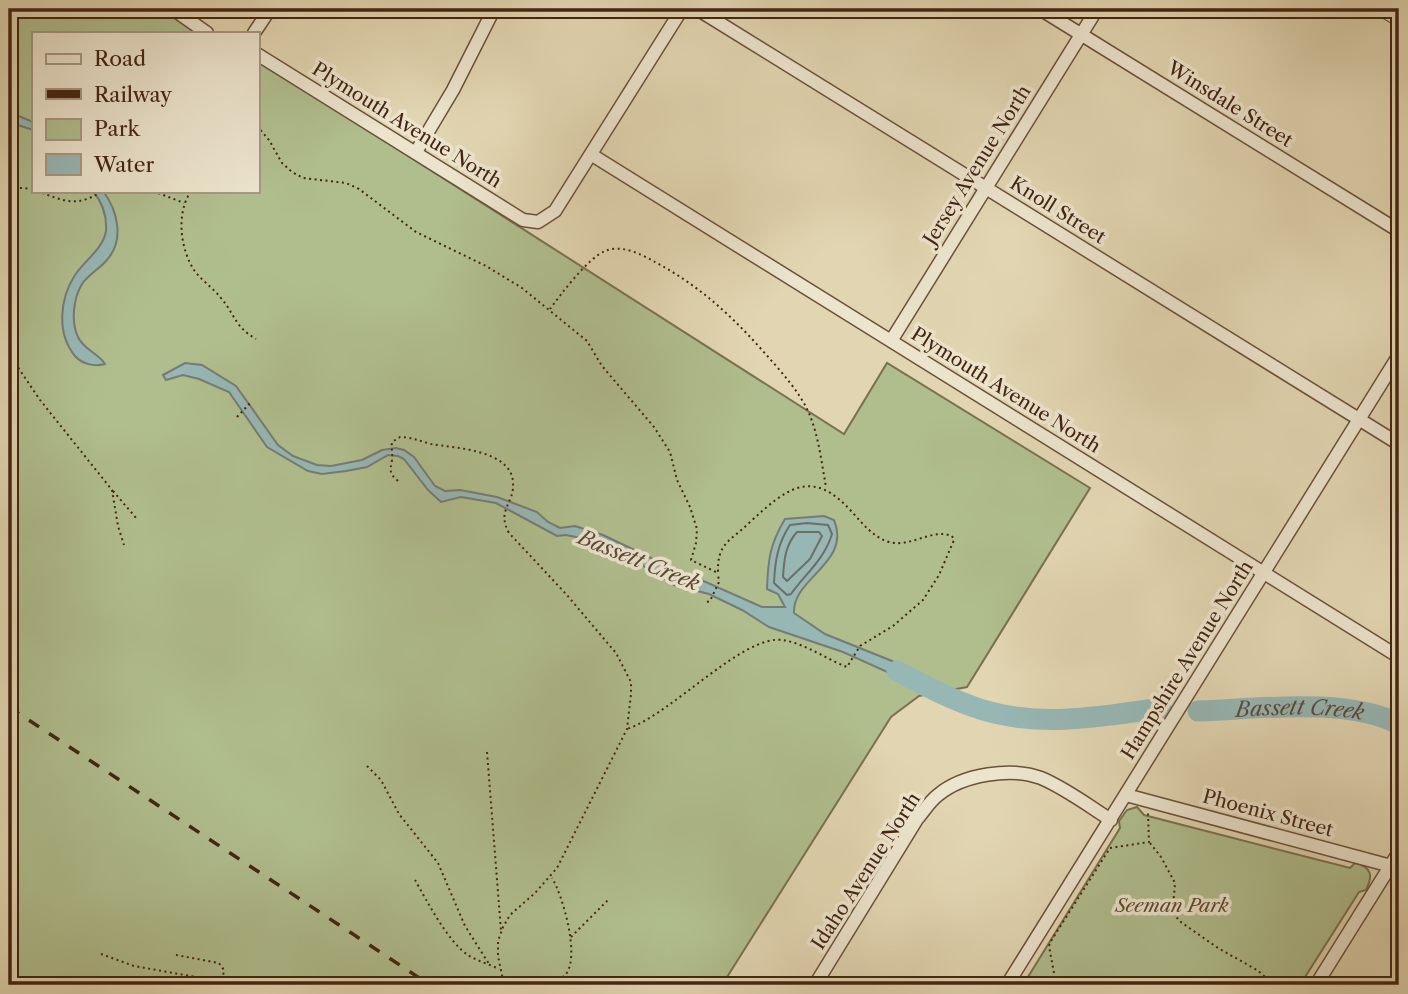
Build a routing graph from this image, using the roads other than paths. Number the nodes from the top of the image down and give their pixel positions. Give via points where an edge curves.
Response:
1 (173, 9) edge
2 (270, 9) edge
3 (494, 9) edge
4 (682, 9) edge
5 (697, 9) edge
6 (1040, 9) edge
7 (1097, 9) edge
8 (1384, 9) edge
9 (1399, 18) edge
10 (206, 32) edge
11 (255, 32) edge
12 (1081, 34) junction
13 (259, 55) edge
14 (416, 152) junction
15 (592, 155) junction
16 (986, 187) junction
17 (1399, 231) edge
18 (891, 341) junction
19 (1399, 355) edge
20 (1359, 419) junction
21 (1399, 444) edge
22 (1264, 573) junction
23 (1399, 657) edge
24 (1126, 795) junction
25 (1111, 820) junction
26 (1399, 852) edge
27 (1395, 868) edge
28 (815, 985) edge
29 (1007, 985) edge
30 (1316, 985) edge

1 - 10 street
2 - 11 street
3 - 14 street
4 - 15 street
5 - 16 street, Knoll Street
6 - 12 street, Winsdale Street
7 - 12 street, Jersey Avenue North
8 - 9 street
12 - 16 street, Jersey Avenue North
12 - 17 street, Winsdale Street
13 - 14 street, Plymouth Avenue North
14 - 15 street, Plymouth Avenue North via 523,220 538,222 555,211
15 - 18 street, Plymouth Avenue North
16 - 18 street, Jersey Avenue North
16 - 20 street, Knoll Street
18 - 22 street, Plymouth Avenue North
19 - 20 street, Hampshire Avenue North
20 - 21 street, Knoll Street
20 - 22 street, Hampshire Avenue North
22 - 23 street, Plymouth Avenue North
22 - 24 street, Hampshire Avenue North
24 - 25 street, Hampshire Avenue North
24 - 27 street, Phoenix Street
25 - 28 street, Idaho Avenue North via 1043,779 1024,773 978,777 957,784 938,795 917,819
25 - 29 street, Hampshire Avenue North
26 - 27 street
27 - 30 street

